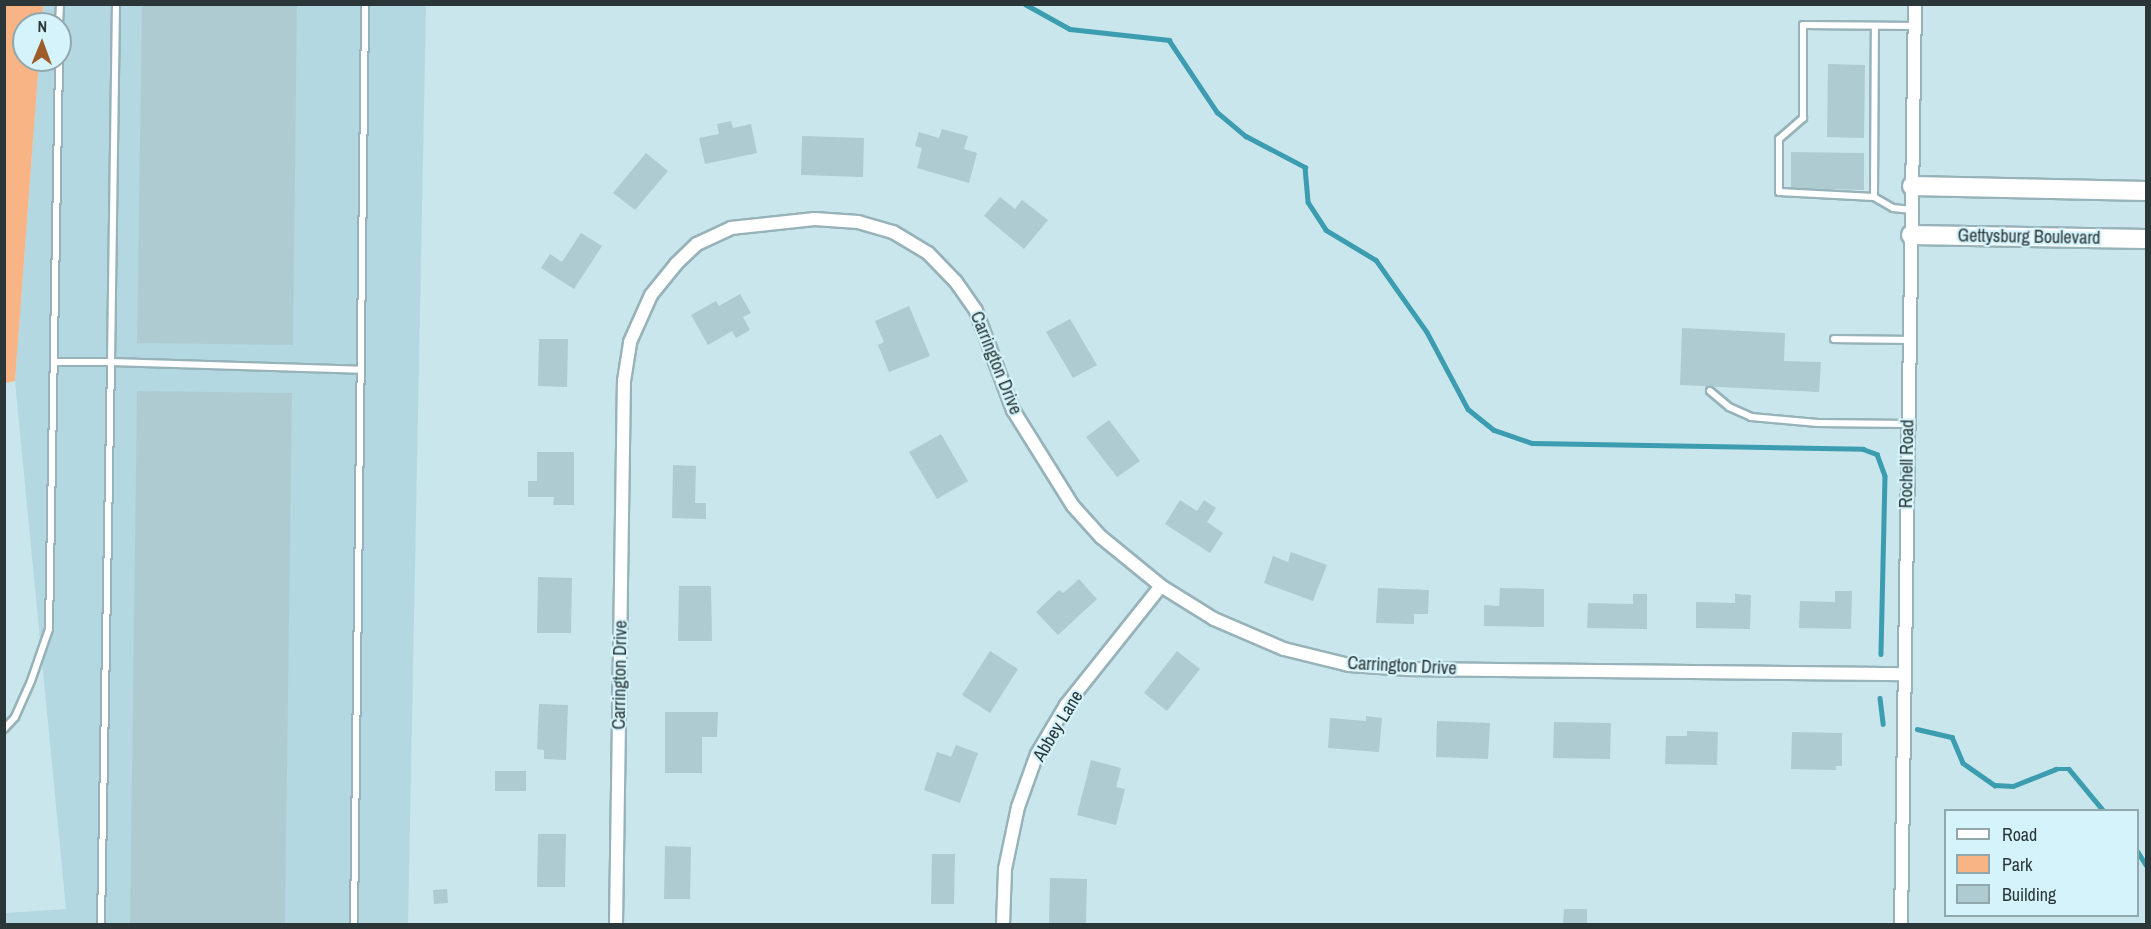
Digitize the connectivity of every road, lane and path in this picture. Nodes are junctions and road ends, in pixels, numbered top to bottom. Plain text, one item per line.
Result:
1 (116, 4) edge
2 (366, 4) edge
3 (1915, 4) edge
4 (1875, 26) junction
5 (1915, 26) junction
6 (59, 72) edge
7 (1912, 186) junction
8 (2146, 191) edge
9 (1874, 196) junction
10 (1912, 210) junction
11 (1911, 235) junction
12 (2146, 239) edge
13 (1834, 339) dead end
14 (1909, 340) junction
15 (56, 362) junction
16 (111, 362) junction
17 (361, 370) junction
18 (1710, 391) dead end
19 (1908, 424) junction
20 (1161, 586) junction
21 (1903, 674) junction
22 (4, 729) edge
23 (101, 924) edge
24 (354, 924) edge
25 (616, 924) edge
26 (1003, 924) edge
27 (1901, 924) edge

1 - 16 lane
2 - 17 lane
3 - 5 street, Rochell Road
4 - 5 lane
4 - 9 lane
4 - 9 lane
5 - 7 street, Rochell Road
6 - 15 lane
7 - 8 street
7 - 10 street, Rochell Road
9 - 10 lane
10 - 11 street, Rochell Road
11 - 12 street, Gettysburg Boulevard
11 - 14 street, Rochell Road
13 - 14 lane
14 - 19 street, Rochell Road
15 - 16 lane
15 - 22 lane
16 - 17 lane
16 - 23 lane
17 - 24 lane
18 - 19 lane
19 - 21 street, Rochell Road
20 - 21 street, Carrington Drive
20 - 25 street, Carrington Drive
20 - 26 street, Abbey Lane
21 - 27 street, Rochell Road

